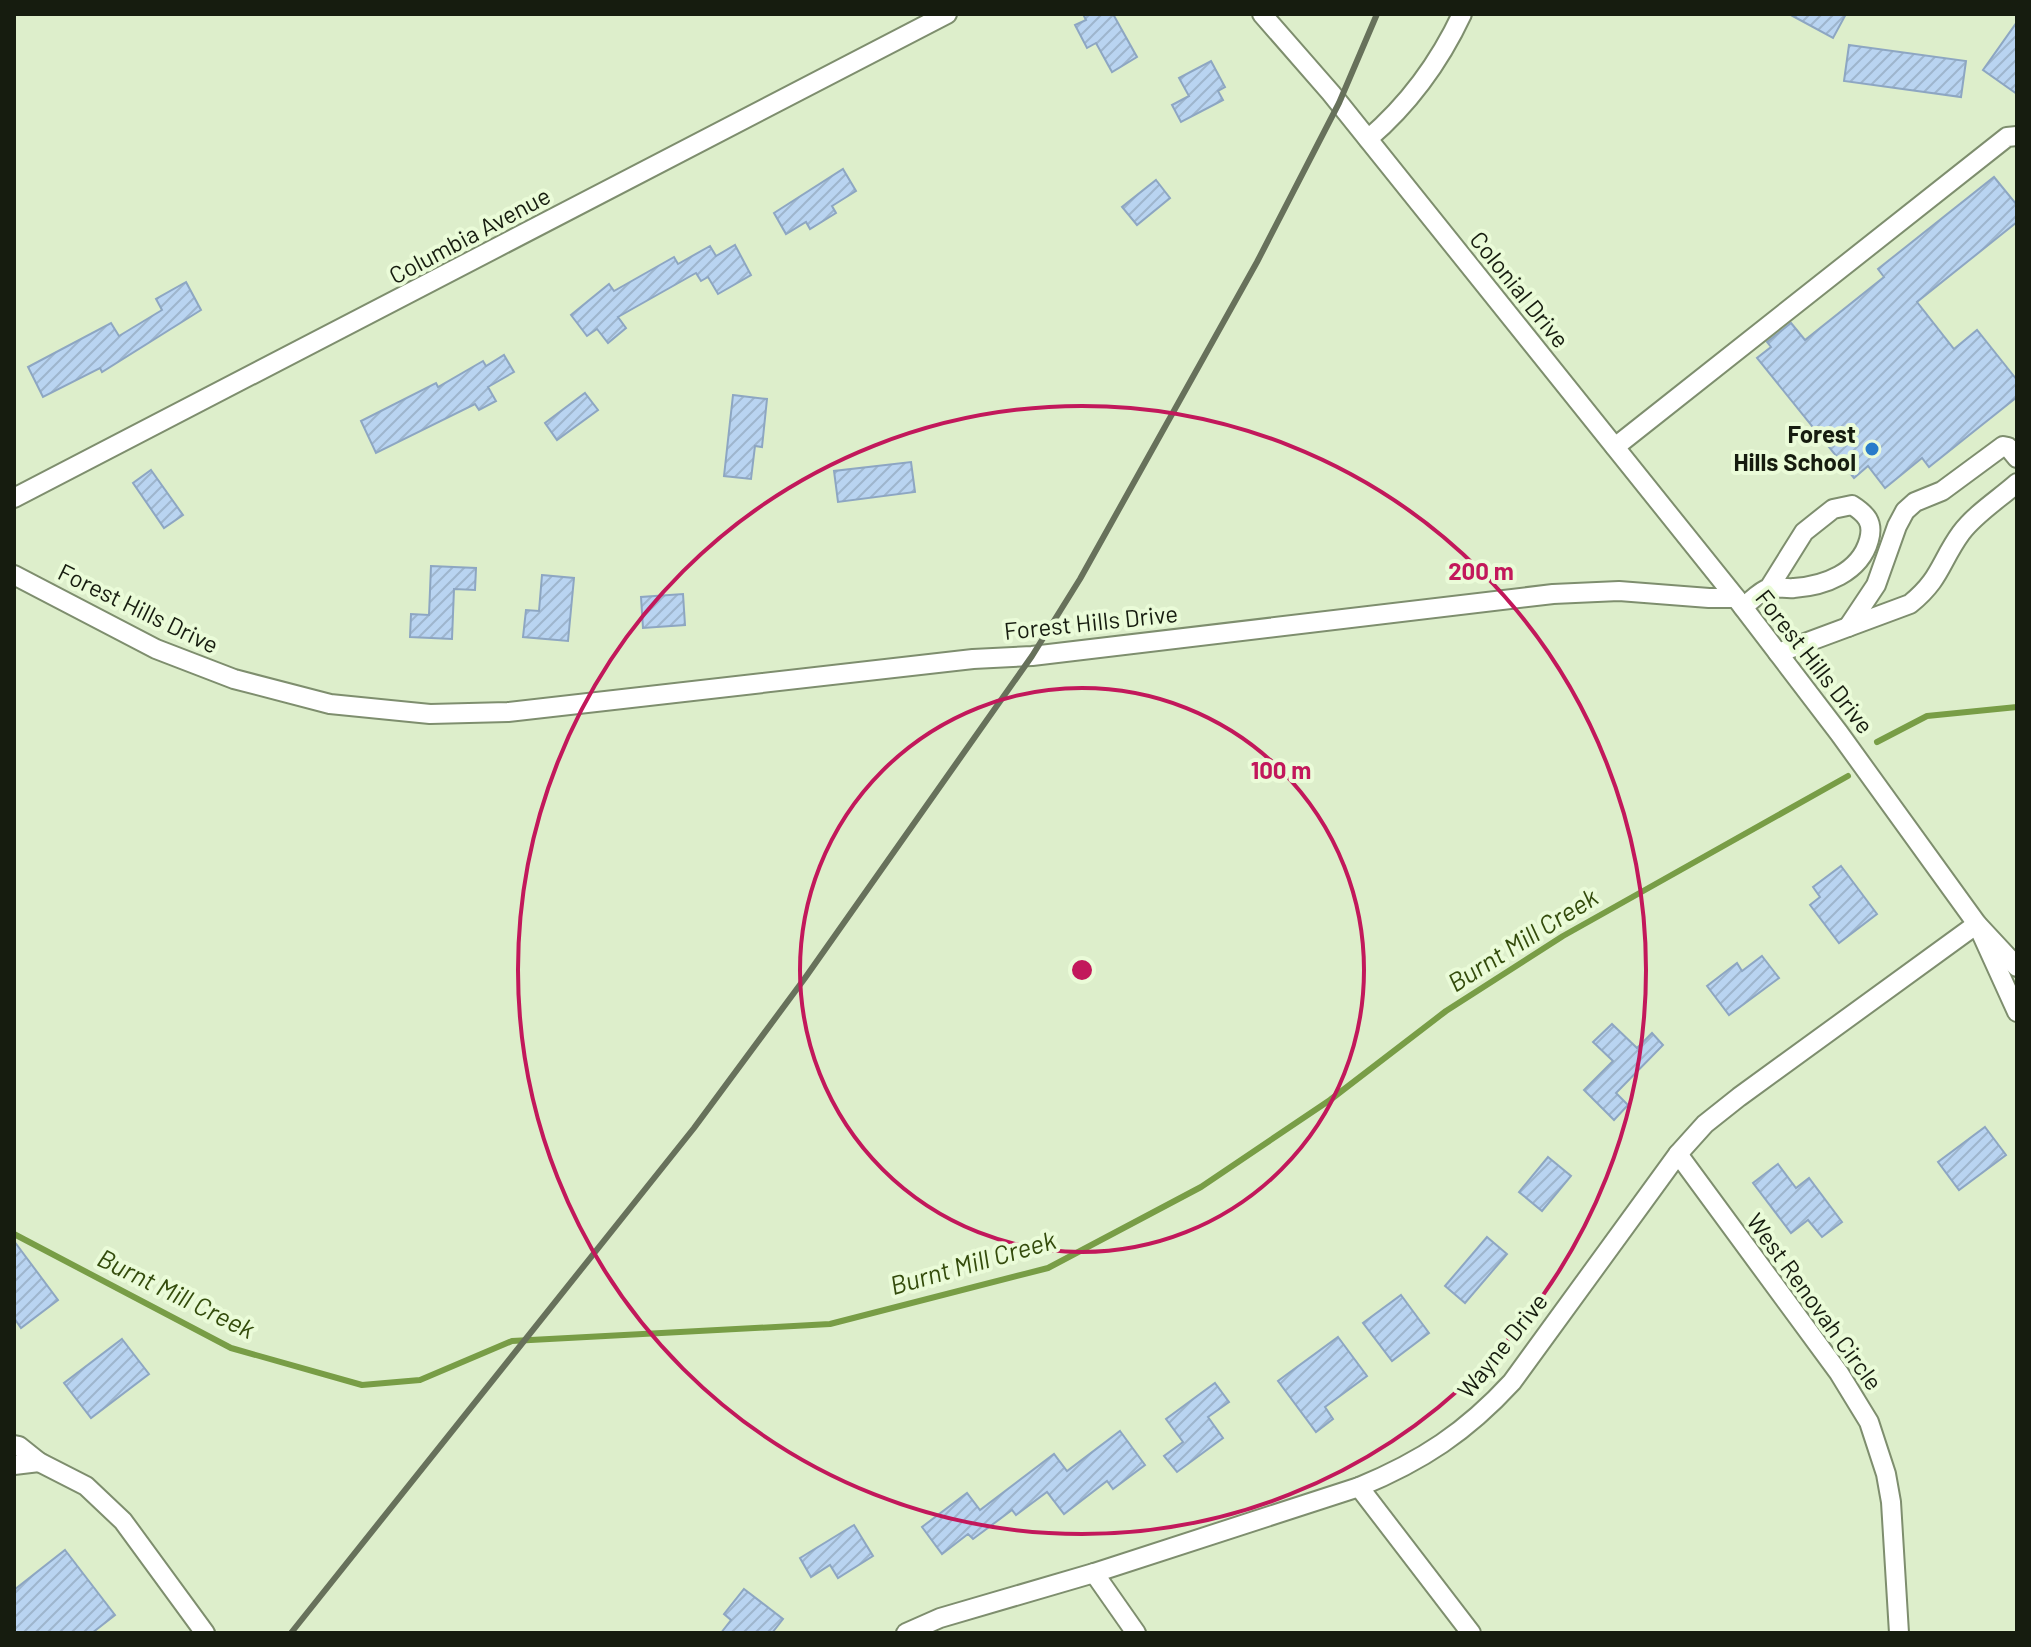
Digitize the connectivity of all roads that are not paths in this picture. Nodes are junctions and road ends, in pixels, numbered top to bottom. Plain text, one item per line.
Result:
1 (947, 14) edge
2 (1262, 14) edge
3 (1462, 14) edge
4 (2017, 136) edge
5 (1368, 139) junction
6 (1615, 447) junction
7 (2017, 458) edge
8 (2017, 483) edge
9 (14, 498) edge
10 (14, 575) edge
11 (1769, 588) junction
12 (1739, 602) junction
13 (1848, 627) junction
14 (1778, 653) junction
15 (1977, 924) junction
16 (2017, 967) edge
17 (2017, 1012) edge
18 (1678, 1154) junction
19 (14, 1445) edge
20 (39, 1462) junction
21 (14, 1465) edge
22 (1359, 1487) junction
23 (1094, 1573) junction
24 (205, 1633) edge
25 (906, 1633) edge
26 (1136, 1633) edge
27 (1471, 1633) edge
28 (1899, 1633) edge

1 - 9 street, Columbia Avenue
2 - 5 street, Colonial Drive
3 - 5 street
4 - 6 street
5 - 6 street, Colonial Drive
6 - 12 street, Colonial Drive
7 - 13 street
8 - 13 street
10 - 12 street, Forest Hills Drive
11 - 11 street
11 - 12 street
12 - 14 street, Forest Hills Drive
13 - 14 street
14 - 15 street, Forest Hills Drive
15 - 16 street, Forest Hills Drive
15 - 17 street
15 - 18 street, Wayne Drive
18 - 22 street, Wayne Drive
18 - 28 street, West Renovah Circle
19 - 20 street
20 - 21 street
20 - 24 street
22 - 23 street, Wayne Drive
22 - 27 street
23 - 25 street, Wayne Drive
23 - 26 street

